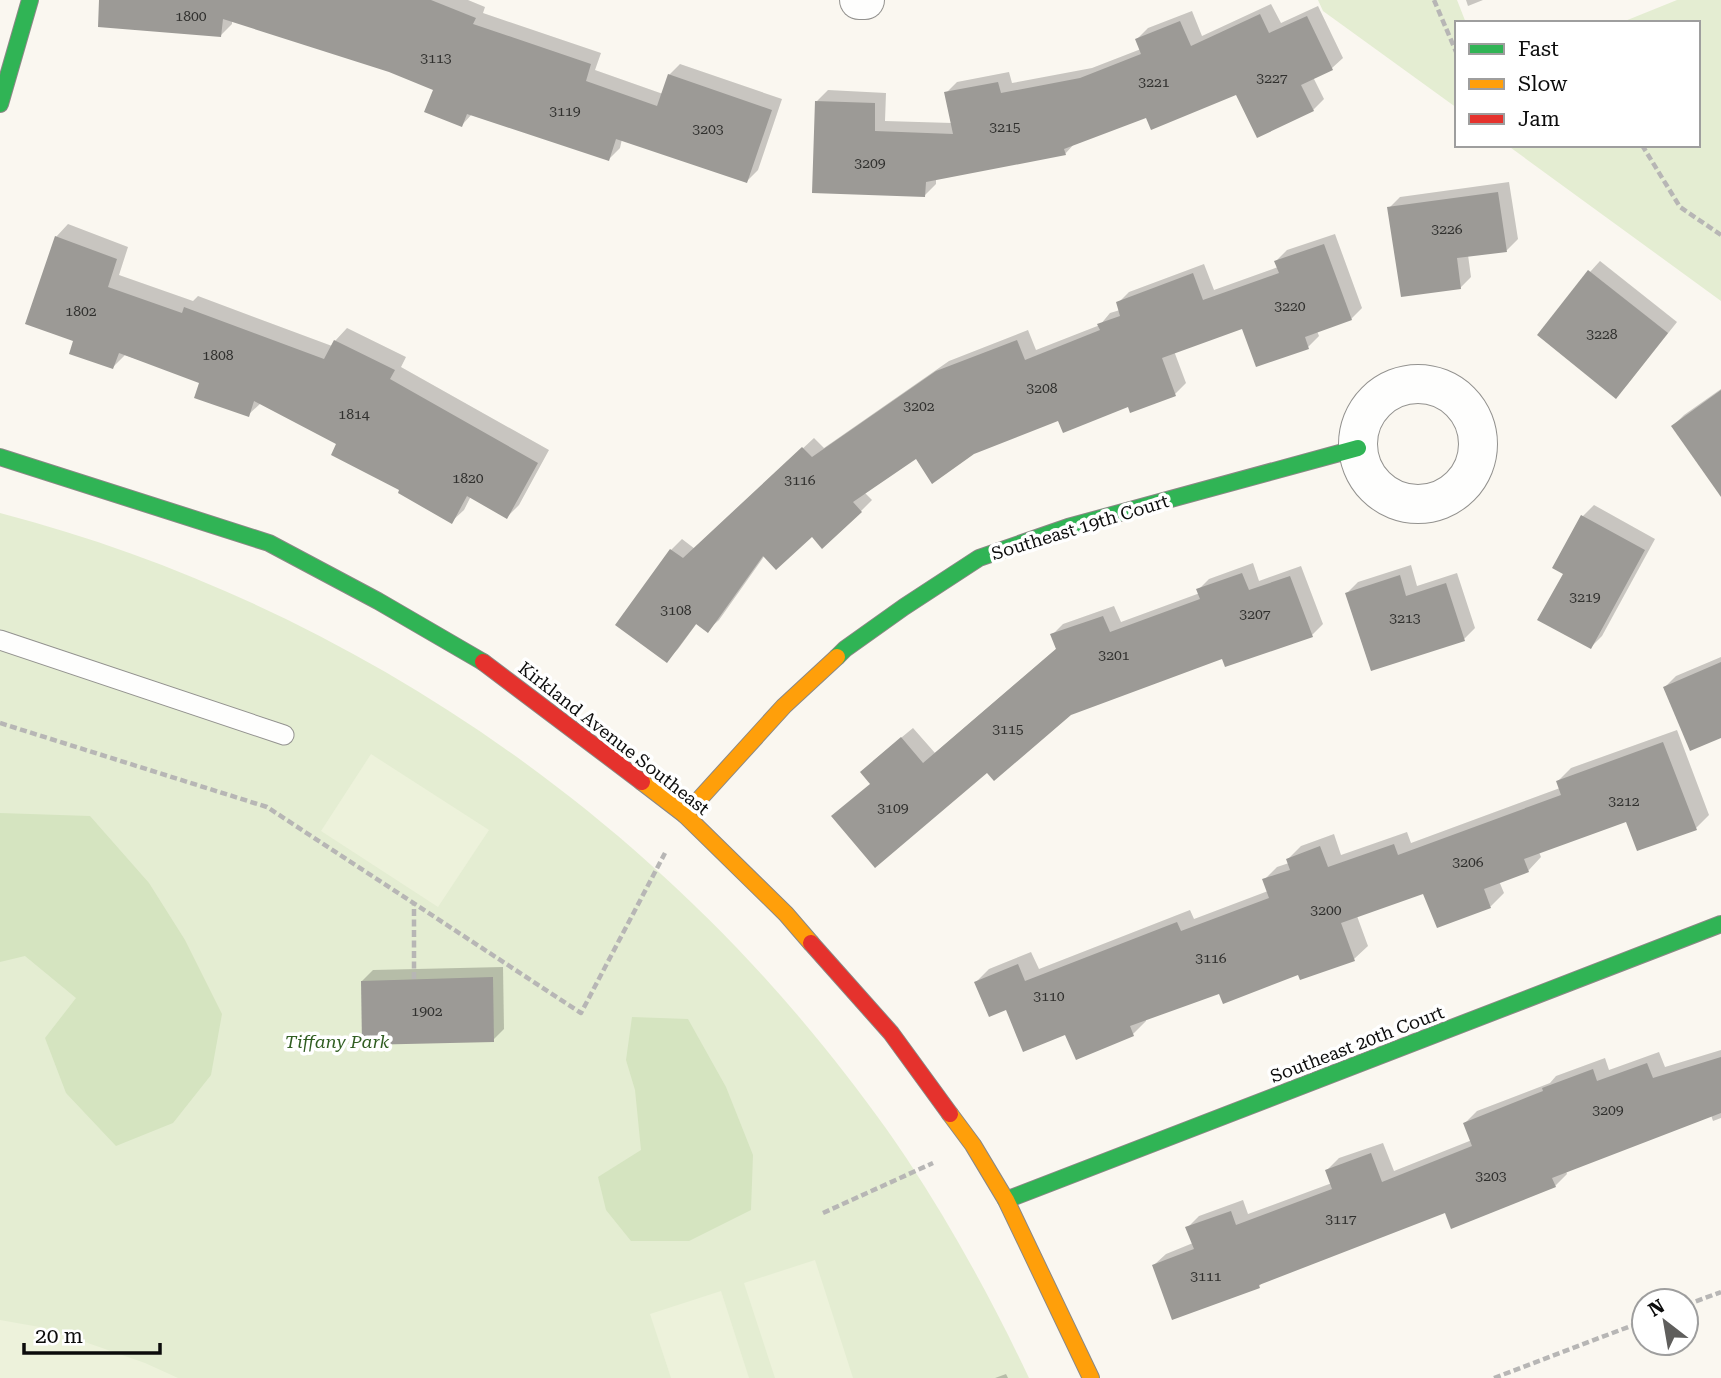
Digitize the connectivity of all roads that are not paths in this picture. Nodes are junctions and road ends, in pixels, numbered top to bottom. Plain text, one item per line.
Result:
1 (30, 0) edge
2 (0, 104) edge
3 (1358, 448) dead end
4 (0, 457) edge
5 (0, 640) edge
6 (284, 735) dead end
7 (685, 816) junction
8 (1721, 924) edge
9 (1006, 1200) junction
10 (1090, 1378) edge

1 - 2 street
3 - 7 street, Southeast 19th Court
4 - 7 street, Kirkland Avenue Southeast
5 - 6 lane
7 - 9 street, Kirkland Avenue Southeast
8 - 9 street, Southeast 20th Court
9 - 10 street, Kirkland Avenue Southeast

